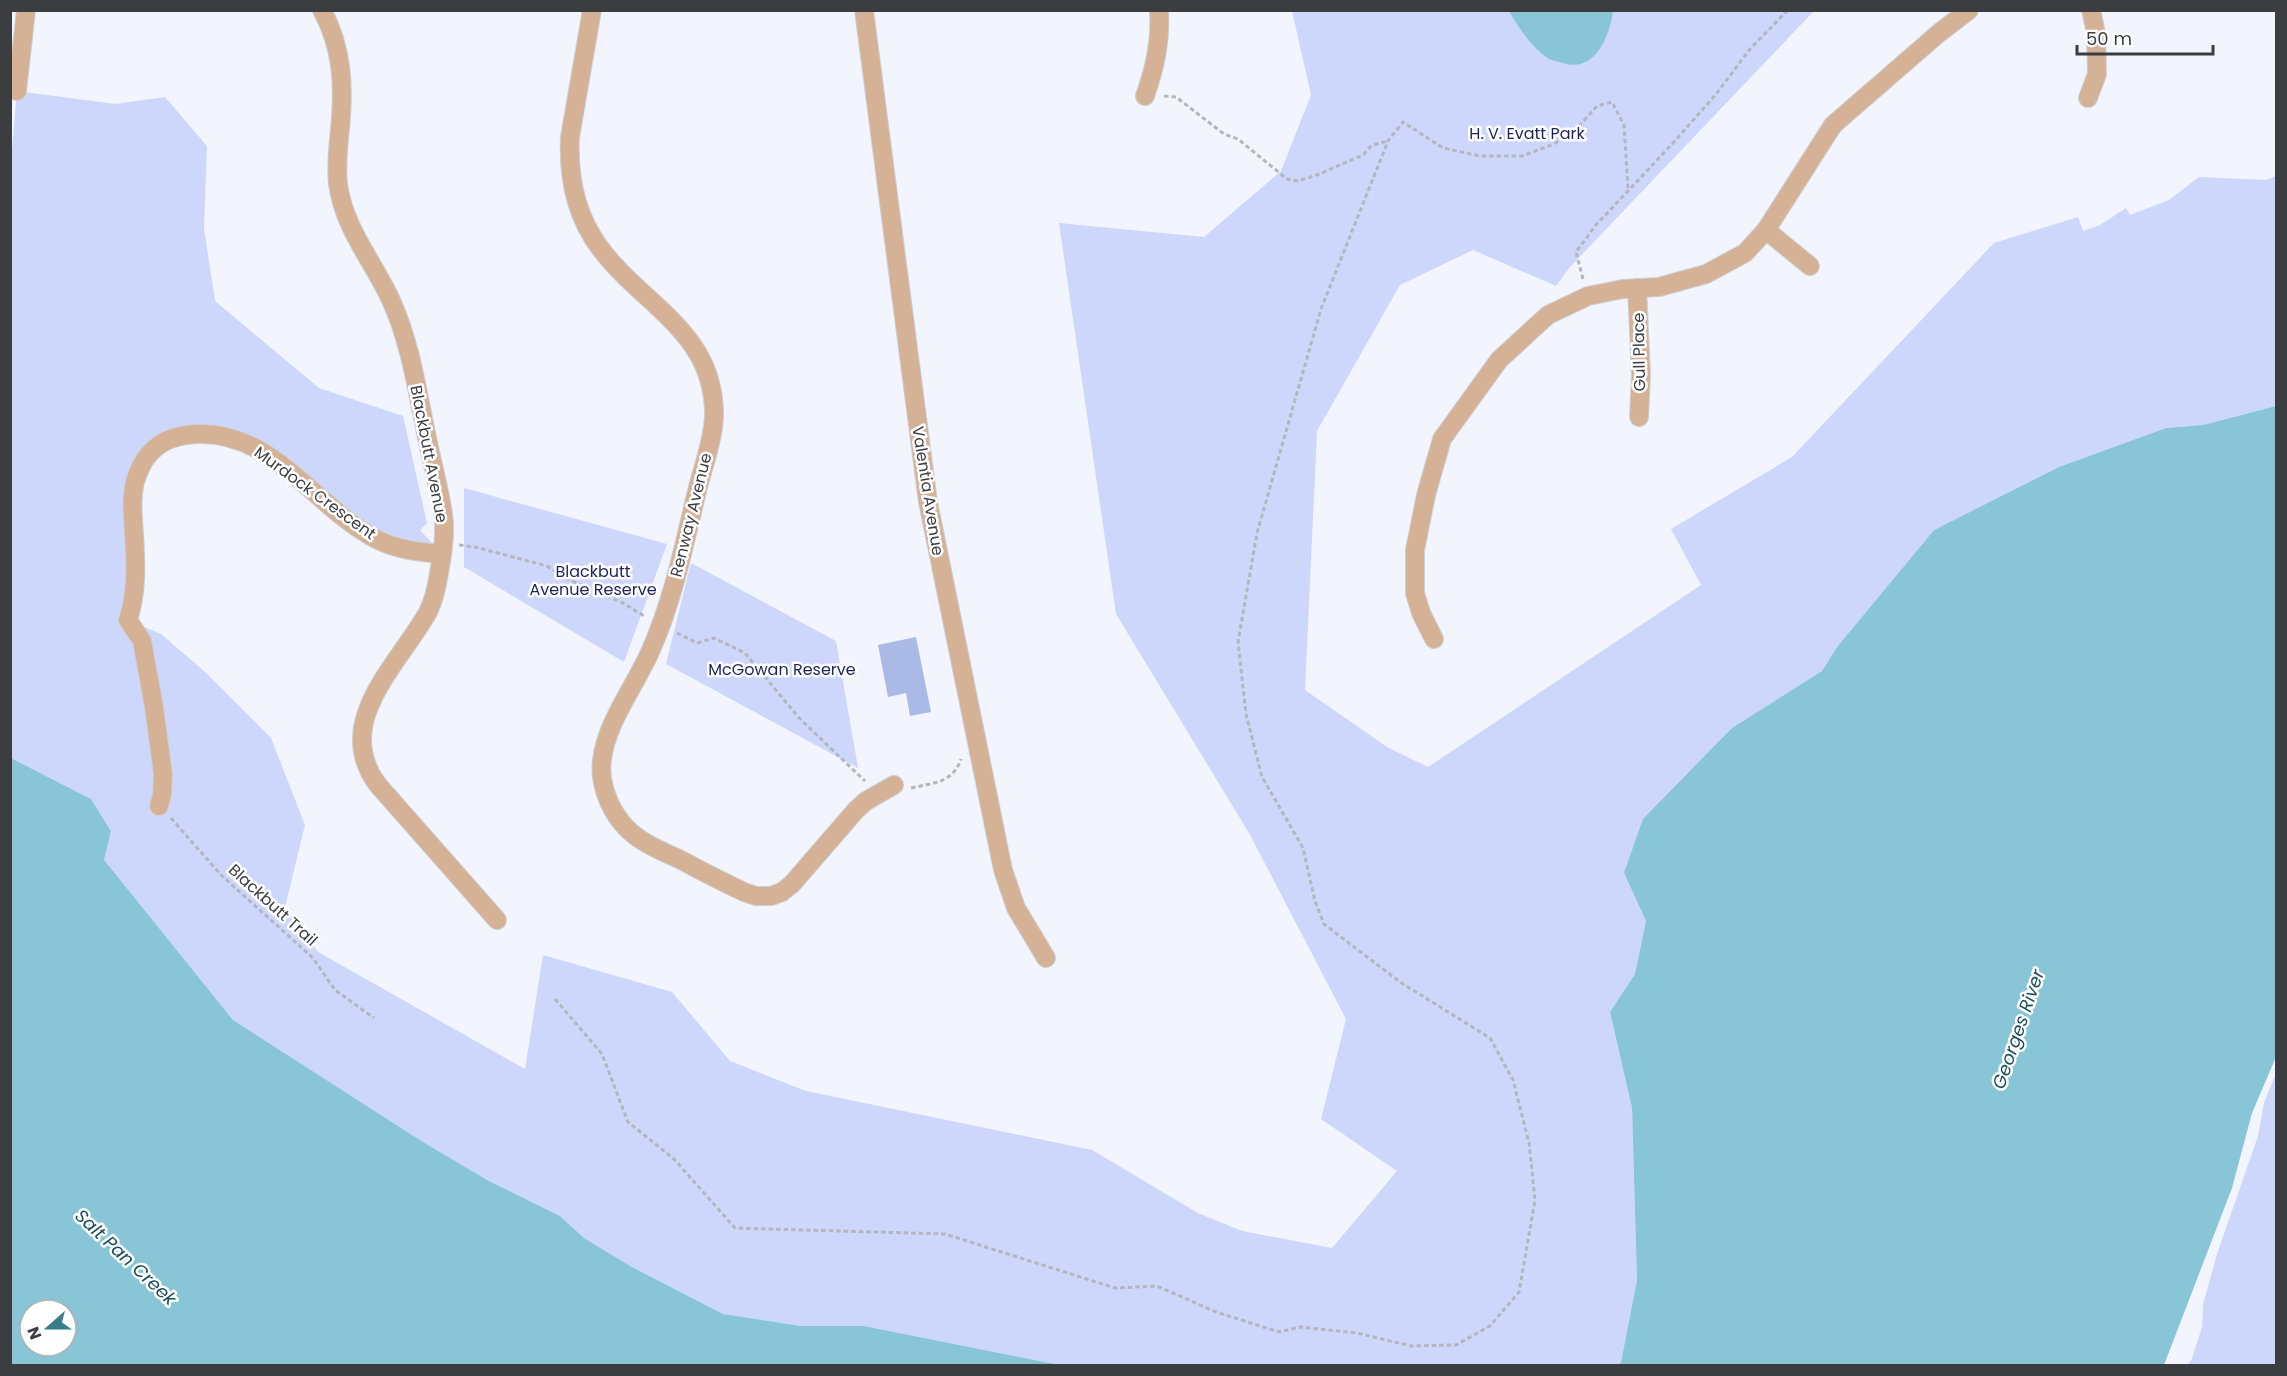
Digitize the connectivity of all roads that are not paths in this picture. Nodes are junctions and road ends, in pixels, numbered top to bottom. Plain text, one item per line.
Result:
1 (26, 10) edge
2 (322, 10) edge
3 (592, 10) edge
4 (864, 10) edge
5 (1159, 10) edge
6 (1969, 10) edge
7 (2091, 10) edge
8 (17, 91) dead end
9 (1145, 96) road end
10 (2088, 98) dead end
11 (1766, 230) junction
12 (1810, 266) dead end
13 (1637, 288) junction
14 (1639, 417) dead end
15 (443, 547) junction
16 (1434, 639) dead end
17 (894, 785) road end
18 (159, 806) road end
19 (497, 920) dead end
20 (1046, 958) dead end

1 - 8 street
2 - 15 street, Blackbutt Avenue
3 - 17 street, Renway Avenue
4 - 20 street, Valentia Avenue
5 - 9 street
6 - 11 street
7 - 10 street
11 - 12 street
11 - 13 street
13 - 14 street, Gull Place
13 - 16 street
15 - 18 street, Murdock Crescent
15 - 19 street, Blackbutt Avenue

